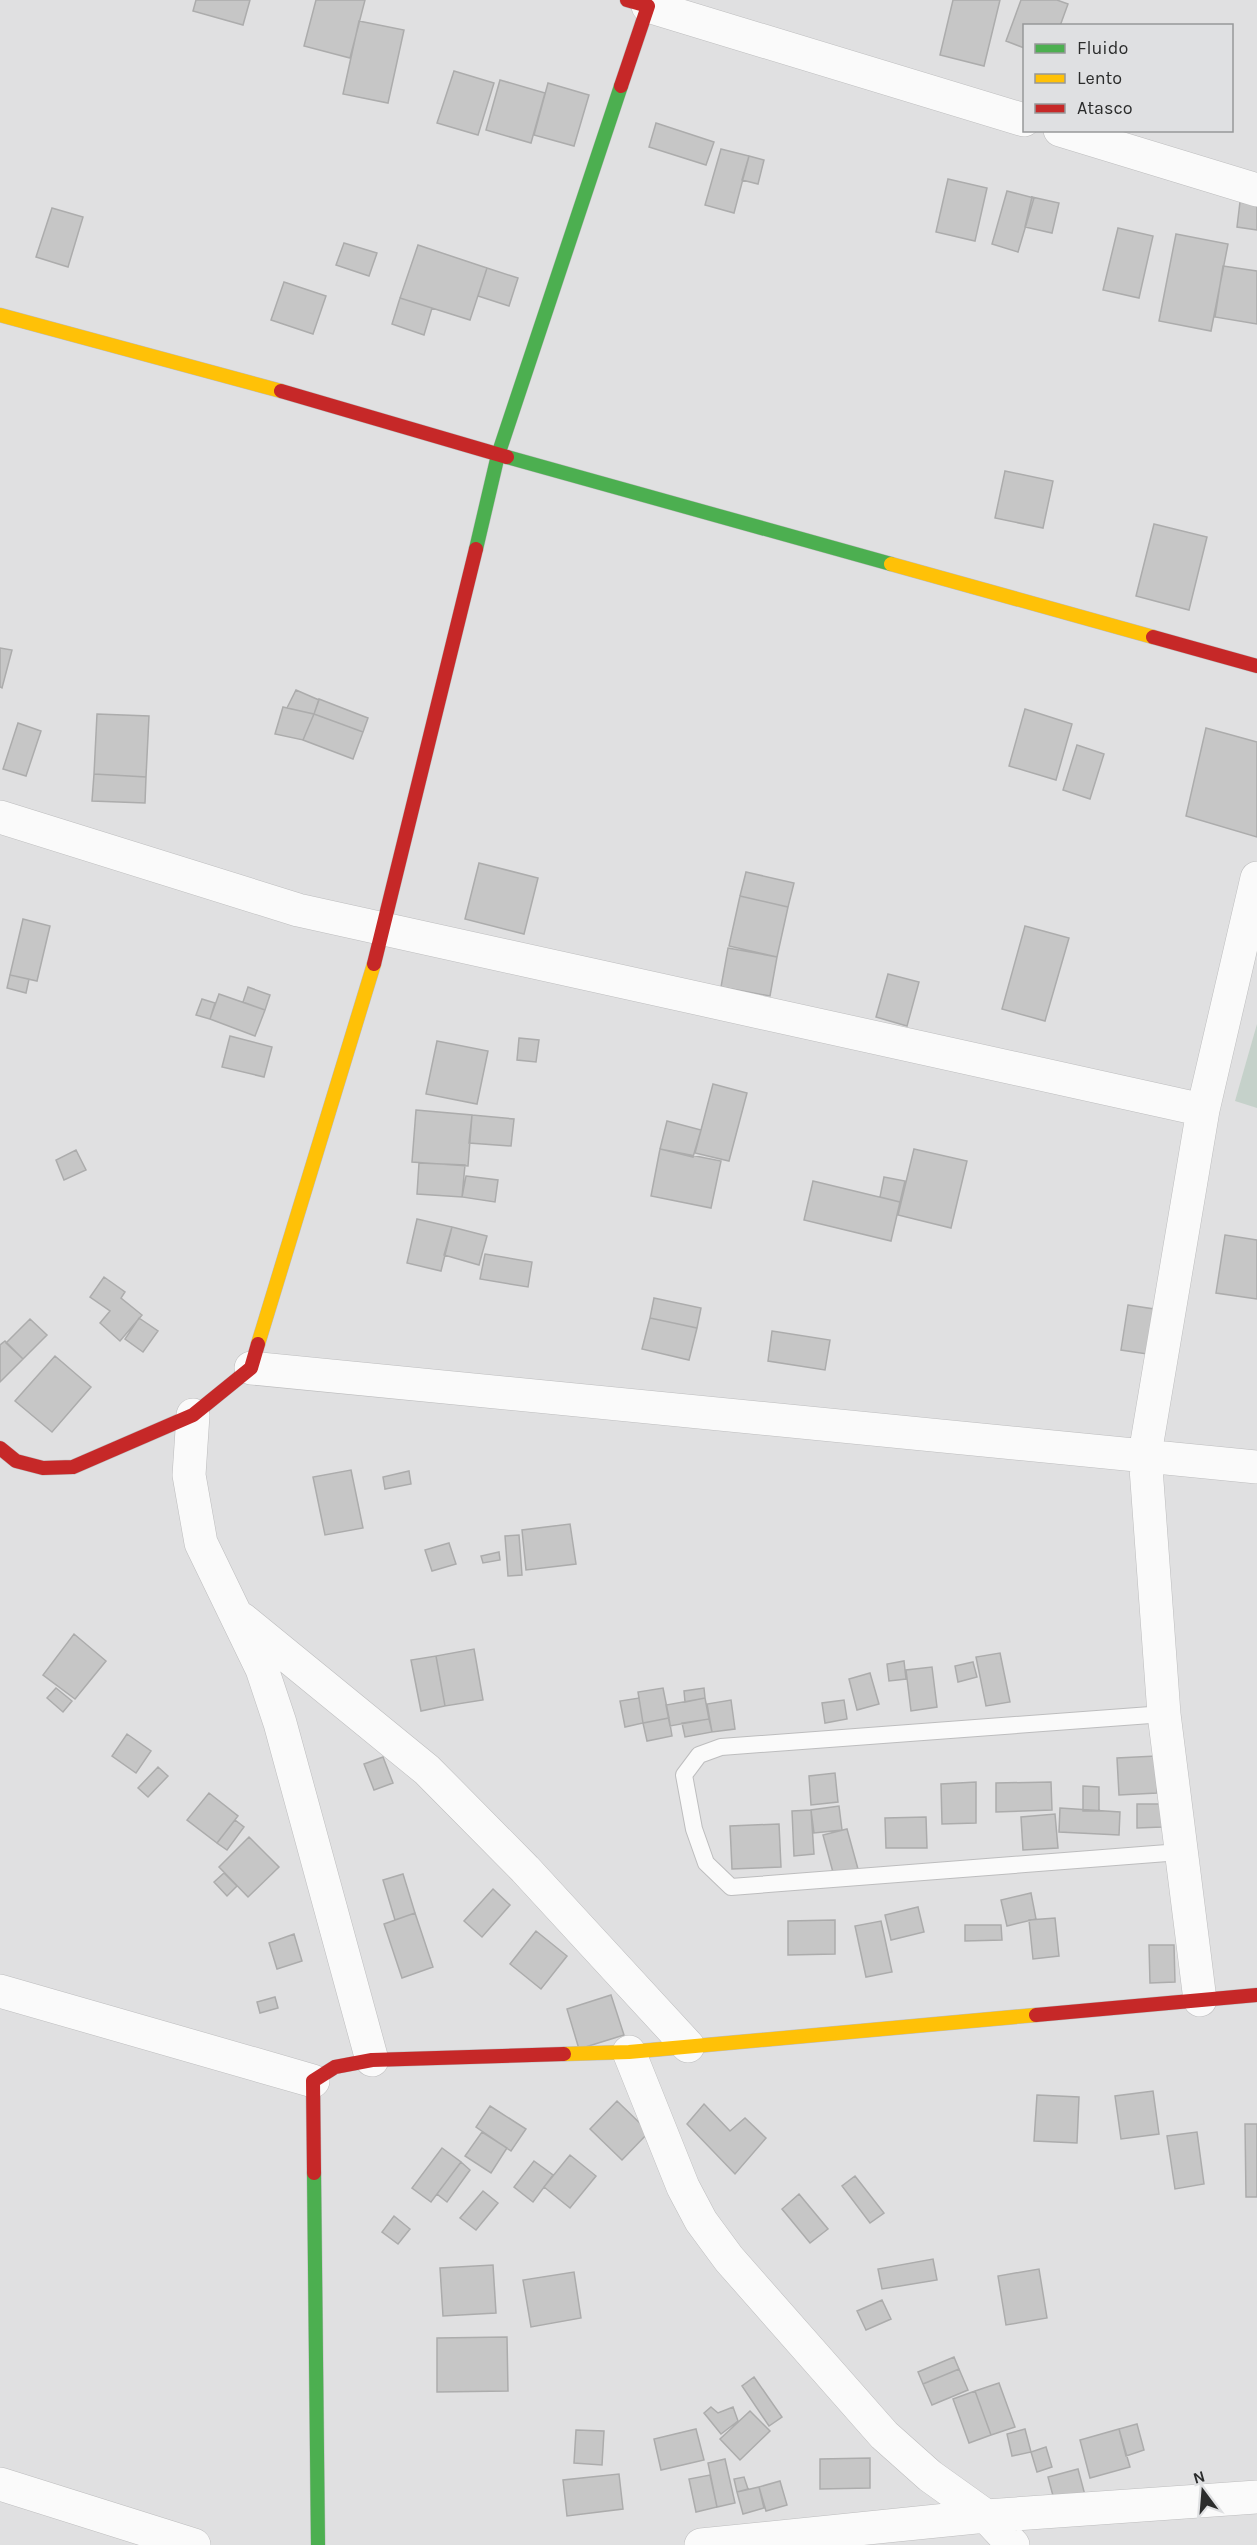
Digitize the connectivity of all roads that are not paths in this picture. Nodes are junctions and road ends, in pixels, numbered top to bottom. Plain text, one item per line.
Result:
1 (642, 2) edge
2 (1023, 120) edge
3 (1067, 132) edge
4 (1257, 190) edge
5 (0, 315) edge
6 (498, 455) junction
7 (1257, 666) edge
8 (0, 817) edge
9 (1257, 878) edge
10 (385, 928) junction
11 (1203, 1110) junction
12 (251, 1368) junction
13 (193, 1415) junction
14 (0, 1448) edge
15 (1145, 1454) junction
16 (1257, 1467) edge
17 (235, 1612) junction
18 (1164, 1714) junction
19 (1180, 1852) junction
20 (0, 1991) edge
21 (1257, 1995) edge
22 (1200, 2000) junction
23 (688, 2046) junction
24 (629, 2052) junction
25 (372, 2060) junction
26 (313, 2081) junction
27 (0, 2484) edge
28 (1257, 2497) edge
29 (986, 2516) junction
30 (194, 2545) edge
31 (318, 2545) edge
32 (701, 2545) edge
33 (1013, 2545) edge

1 - 2 street
1 - 6 street
3 - 4 street
5 - 6 street
6 - 7 street
6 - 10 street
8 - 10 street
9 - 11 street
10 - 11 street
10 - 12 street
11 - 15 street
12 - 13 street
12 - 15 street
13 - 14 street
13 - 17 street
15 - 16 street
15 - 18 street
17 - 23 street
17 - 25 street
18 - 19 street
18 - 19 lane
19 - 22 street
20 - 26 street
21 - 22 street
22 - 23 street
23 - 24 street
24 - 25 street
24 - 29 street
25 - 26 street
26 - 31 street
27 - 30 street
28 - 29 street
29 - 32 street
29 - 33 street

